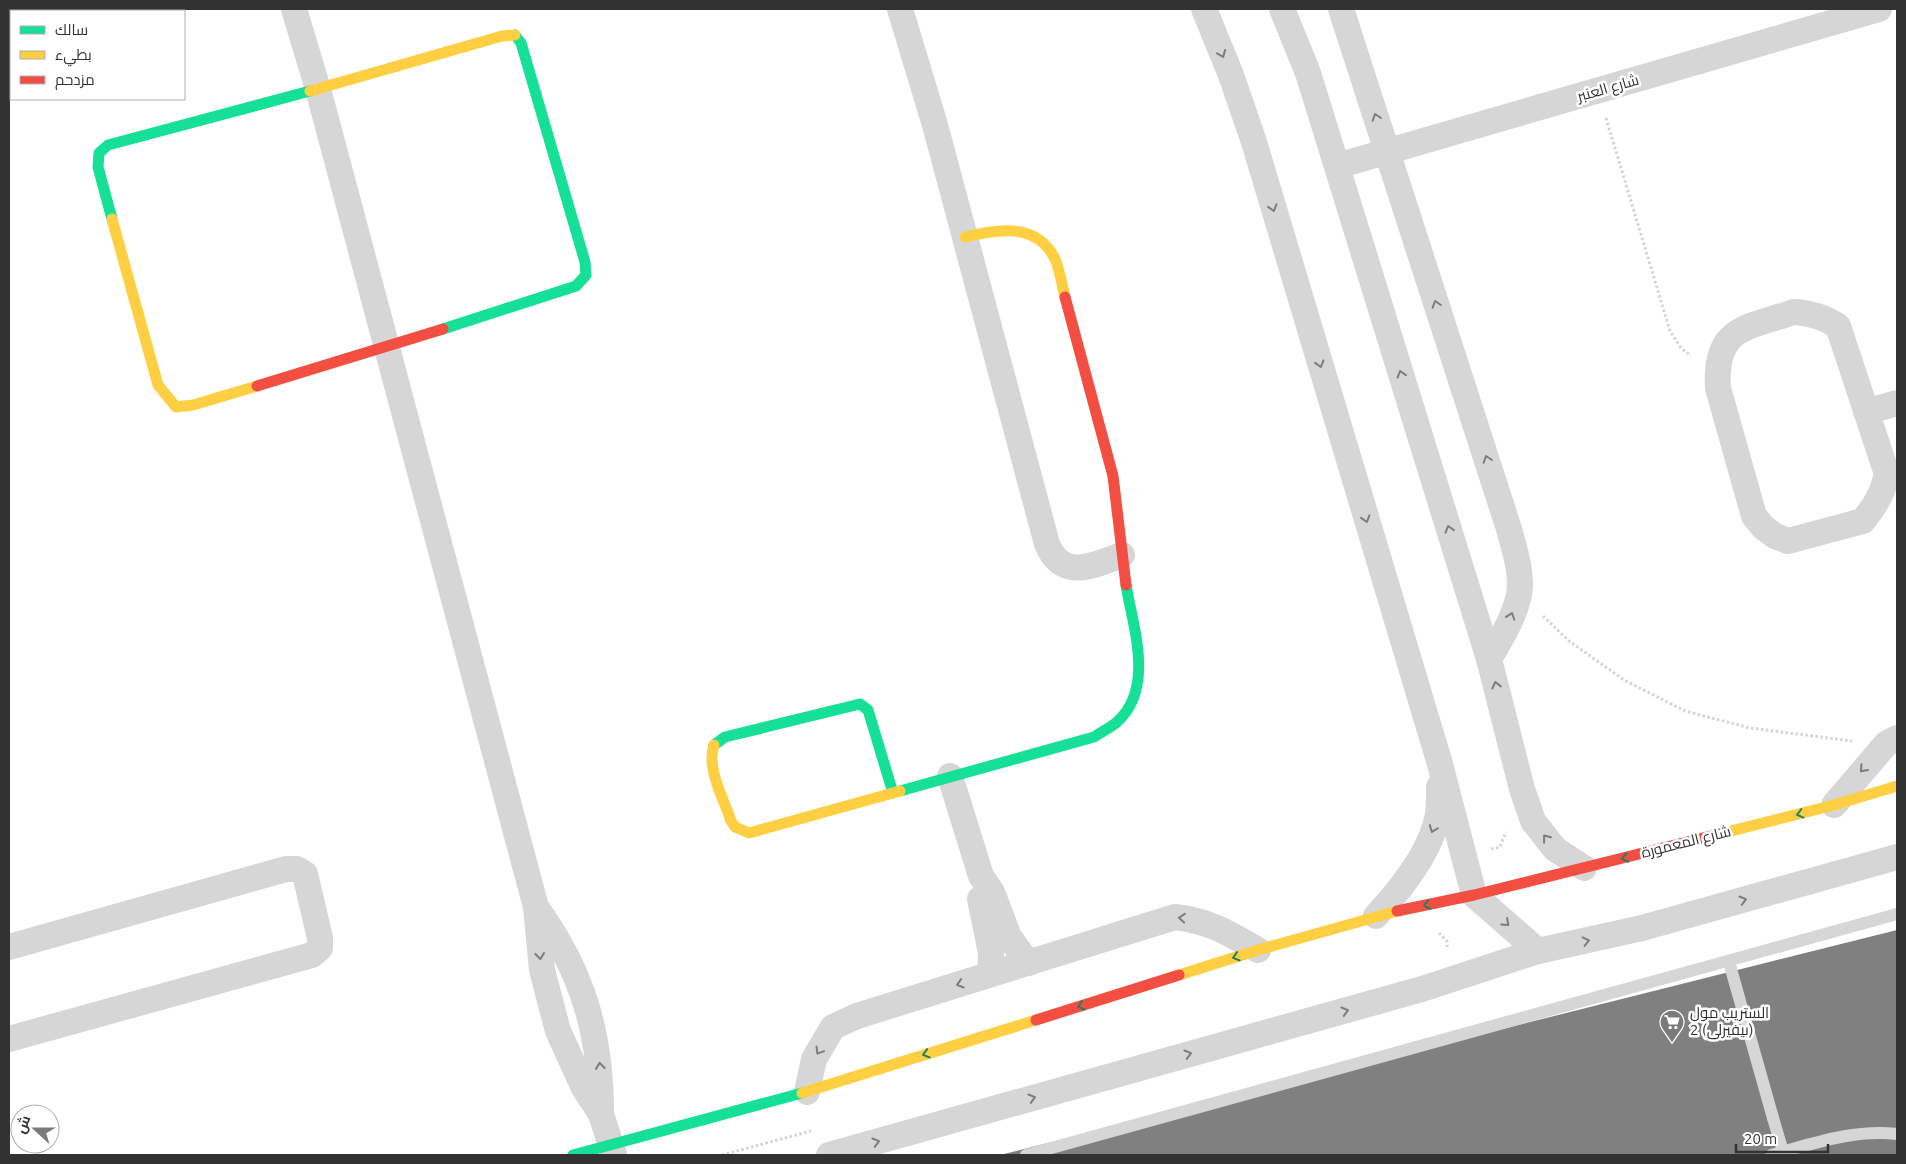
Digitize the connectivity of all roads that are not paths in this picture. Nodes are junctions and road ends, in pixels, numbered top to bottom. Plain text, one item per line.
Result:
1 (294, 9) edge
2 (900, 9) edge
3 (1204, 9) edge
4 (1282, 9) edge
5 (1341, 9) edge
6 (1879, 9) edge
7 (318, 89) junction
8 (1387, 152) junction
9 (1337, 166) junction
10 (966, 237) junction
11 (385, 348) junction
12 (1897, 403) edge
13 (1866, 412) junction
14 (1122, 555) junction
15 (1489, 659) junction
16 (1892, 741) edge
17 (1440, 764) junction
18 (950, 776) junction
19 (1897, 786) edge
20 (893, 793) junction
21 (1834, 805) junction
22 (1897, 857) edge
23 (1584, 868) junction
24 (981, 876) junction
25 (1474, 894) junction
26 (536, 907) junction
27 (1897, 914) edge
28 (1376, 916) junction
29 (9, 948) edge
30 (1258, 950) junction
31 (1538, 952) junction
32 (1028, 962) junction
33 (1729, 962) junction
34 (990, 974) junction
35 (9, 1039) edge
36 (807, 1092) junction
37 (601, 1114) junction
38 (1897, 1134) edge
39 (612, 1150) edge
40 (1054, 1152) edge
41 (573, 1155) edge
42 (828, 1155) edge
43 (1026, 1155) edge
44 (1771, 1155) edge
45 (1784, 1155) edge

1 - 7 street
2 - 10 street
3 -> 17 street
4 - 9 street
8 -> 5 street
6 - 8 street, شارع العنبر
7 - 11 street
7 - 11 street
7 - 11 street
8 - 9 street, شارع العنبر
15 -> 8 street
15 -> 9 street
10 - 14 street
10 - 14 street
11 - 26 street
12 - 13 street
13 - 13 street
14 - 18 street
23 -> 15 street
16 -> 21 street
17 - 25 street
17 -> 28 street
18 - 20 street
18 - 24 street
19 - 21 street, شارع المعمورة
20 - 20 street
21 -> 23 street, شارع المعمورة
31 -> 22 street
23 - 25 street, شارع المعمورة
24 - 32 street
24 - 34 street
25 -> 28 street, شارع المعمورة
25 -> 31 street
26 -> 37 street
37 -> 26 street
27 - 33 lane
28 - 30 street, شارع المعمورة
29 - 35 street
30 -> 32 street
30 -> 36 street, شارع المعمورة
42 -> 31 street
32 - 34 street
33 - 40 lane
33 - 45 lane, bridge
34 -> 36 street
36 - 39 street, شارع المعمورة
37 - 39 street
38 - 44 lane
39 - 41 street, شارع المعمورة
40 - 43 lane

